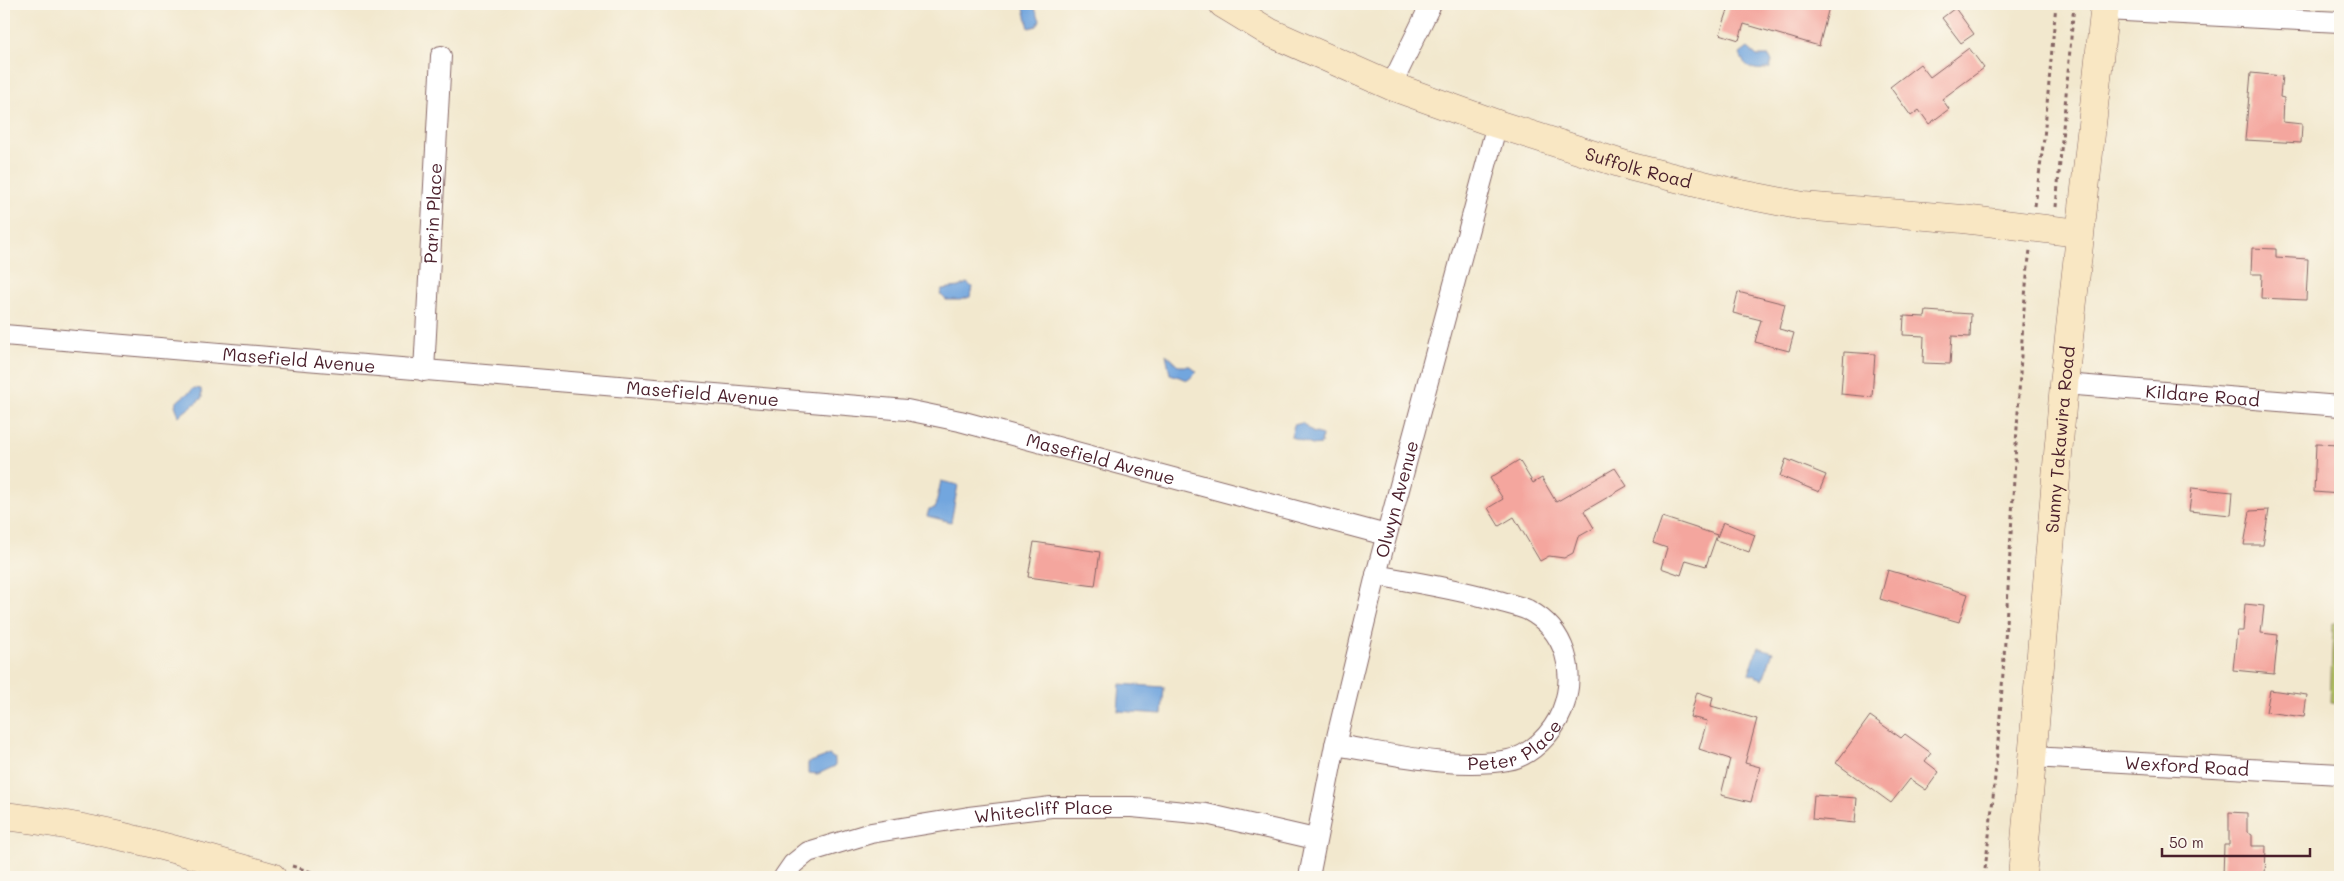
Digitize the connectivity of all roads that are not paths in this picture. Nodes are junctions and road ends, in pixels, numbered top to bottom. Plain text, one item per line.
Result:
1 (1223, 4) edge
2 (1431, 4) edge
3 (2105, 7) edge
4 (2340, 22) edge
5 (441, 56) dead end
6 (1391, 86) junction
7 (1497, 124) junction
8 (2079, 233) junction
9 (4, 335) edge
10 (424, 372) junction
11 (2064, 384) junction
12 (2340, 406) edge
13 (1386, 535) junction
14 (1376, 575) junction
15 (1335, 745) junction
16 (2032, 757) junction
17 (2340, 774) edge
18 (4, 816) edge
19 (1315, 839) junction
20 (272, 877) edge
21 (784, 877) edge
22 (1308, 877) edge
23 (2022, 877) edge

1 - 6 street, Suffolk Road
2 - 6 street
3 - 4 street
3 - 8 street, Sunny Takawira Road
5 - 10 street, Parin Place
6 - 7 street, Suffolk Road
7 - 8 street, Suffolk Road
7 - 13 street, Olwyn Avenue
8 - 11 street, Sunny Takawira Road
9 - 10 street, Masefield Avenue
10 - 13 street, Masefield Avenue
11 - 12 street, Kildare Road
11 - 16 street, Sunny Takawira Road
13 - 14 street, Olwyn Avenue
14 - 15 street, Olwyn Avenue
14 - 15 street, Peter Place
15 - 19 street, Olwyn Avenue
16 - 17 street, Wexford Road
16 - 23 street, Sunny Takawira Road
18 - 20 street
19 - 21 street, Whitecliff Place
19 - 22 street, Olwyn Avenue

